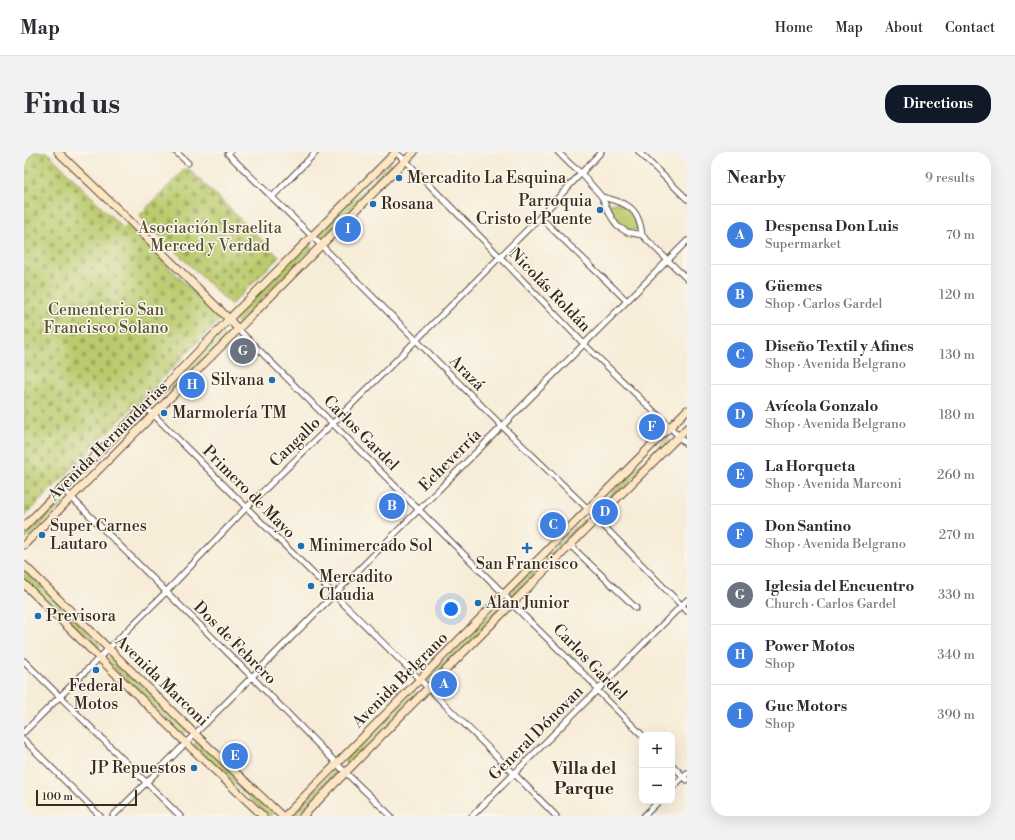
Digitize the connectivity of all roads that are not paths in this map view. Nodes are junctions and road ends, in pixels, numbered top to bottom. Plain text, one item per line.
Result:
1 (58, 152) edge
2 (176, 152) edge
3 (316, 152) edge
4 (396, 152) edge
5 (414, 152) edge
6 (558, 152) edge
7 (601, 152) edge
8 (639, 152) edge
9 (229, 153) edge
10 (406, 161) junction
11 (188, 163) dead end
12 (581, 174) junction
13 (272, 197) junction
14 (602, 197) junction
15 (687, 200) edge
16 (540, 217) junction
17 (642, 235) junction
18 (311, 236) junction
19 (687, 241) edge
20 (322, 246) junction
21 (500, 257) junction
22 (668, 260) junction
23 (687, 279) edge
24 (627, 302) junction
25 (229, 319) junction
26 (238, 329) junction
27 (416, 340) junction
28 (584, 344) junction
29 (145, 407) junction
30 (687, 410) edge
31 (153, 414) junction
32 (333, 423) junction
33 (502, 426) junction
34 (670, 427) junction
35 (687, 428) edge
36 (678, 436) junction
37 (687, 445) edge
38 (62, 488) junction
39 (71, 497) junction
40 (246, 508) junction
41 (588, 509) junction
42 (418, 510) junction
43 (596, 519) junction
44 (24, 527) edge
45 (24, 545) edge
46 (570, 545) junction
47 (24, 565) edge
48 (24, 584) edge
49 (166, 592) junction
50 (334, 594) junction
51 (504, 594) junction
52 (687, 600) edge
53 (512, 604) junction
54 (682, 605) junction
55 (636, 608) dead end
56 (687, 611) edge
57 (108, 649) junction
58 (99, 659) junction
59 (24, 662) edge
60 (252, 677) junction
61 (420, 680) junction
62 (428, 688) junction
63 (597, 690) junction
64 (60, 697) junction
65 (24, 732) edge
66 (639, 732) edge
67 (195, 734) junction
68 (24, 740) edge
69 (186, 743) junction
70 (337, 764) junction
71 (675, 767) edge
72 (345, 772) junction
73 (514, 774) junction
74 (686, 776) edge
75 (146, 783) junction
76 (675, 785) edge
77 (656, 804) edge
78 (100, 816) edge
79 (113, 816) edge
80 (180, 816) edge
81 (263, 816) edge
82 (283, 816) edge
83 (303, 816) edge
84 (391, 816) edge
85 (472, 816) edge
86 (556, 816) edge
87 (644, 816) edge

1 - 25 main road, Carlos Gardel
2 - 11 street
3 - 13 street
4 - 10 street, Nicolás Roldán
4 - 18 main road, Avenida Hernandarias
5 - 10 main road, Avenida Hernandarias
6 - 12 street
7 - 12 street, Cangallo
8 - 15 street
9 - 13 street, Arazá
10 - 20 main road, Avenida Hernandarias
10 - 21 street, Nicolás Roldán
12 - 14 street
12 - 16 street, Cangallo
13 - 18 street, Arazá
14 - 17 street
14 - 17 street
16 - 21 street, Cangallo
16 - 24 street
17 - 22 street
18 - 20 street, Arazá
18 - 25 main road, Avenida Hernandarias
19 - 22 street, Echeverría
20 - 26 main road, Avenida Hernandarias
20 - 27 street, Arazá
21 - 27 street, Cangallo
21 - 28 street, Nicolás Roldán
22 - 23 street
22 - 24 street, Echeverría
24 - 28 street, Echeverría
25 - 26 main road, Carlos Gardel
25 - 29 main road, Avenida Hernandarias
26 - 31 main road, Avenida Hernandarias
26 - 32 street, Carlos Gardel
27 - 32 street, Cangallo
27 - 33 street, Arazá
28 - 33 street, Echeverría
28 - 34 street, Nicolás Roldán
29 - 31 street, Primero de Mayo
29 - 38 main road, Avenida Hernandarias
30 - 34 main road, Avenida Belgrano
31 - 39 main road, Avenida Hernandarias
31 - 40 street, Primero de Mayo
32 - 40 street, Cangallo
32 - 42 street, Carlos Gardel
33 - 41 street, Arazá
33 - 42 street, Echeverría
34 - 36 street, Nicolás Roldán
34 - 41 main road, Avenida Belgrano
35 - 36 main road, Avenida Belgrano
36 - 37 street, Nicolás Roldán
36 - 43 main road, Avenida Belgrano
38 - 39 street, Dos de Febrero
38 - 44 main road, Avenida Hernandarias
39 - 45 main road, Avenida Hernandarias
39 - 49 street, Dos de Febrero
40 - 49 street, Cangallo
40 - 50 street, Primero de Mayo
41 - 43 street, Arazá
41 - 51 main road, Avenida Belgrano
42 - 50 street, Echeverría
42 - 51 street, Carlos Gardel
43 - 46 main road, Avenida Belgrano
43 - 54 street, Arazá
46 - 53 main road, Avenida Belgrano
46 - 55 street
47 - 57 main road, Avenida Marconi
48 - 58 main road, Avenida Marconi
49 - 57 street, Cangallo
49 - 60 street, Dos de Febrero
50 - 60 street, Echeverría
50 - 61 street, Primero de Mayo
51 - 53 street, Carlos Gardel
51 - 61 main road, Avenida Belgrano
52 - 54 street, General Dónovan
53 - 62 main road, Avenida Belgrano
53 - 63 street, Carlos Gardel
54 - 56 street, Arazá
54 - 63 street, General Dónovan
57 - 58 street, Cangallo
57 - 67 main road, Avenida Marconi
58 - 64 street, Cangallo
58 - 69 main road, Avenida Marconi
59 - 64 street
60 - 67 street, Echeverría
60 - 70 street, Dos de Febrero
61 - 62 street, Primero de Mayo
61 - 70 main road, Avenida Belgrano
62 - 72 main road, Avenida Belgrano
62 - 73 street, Primero de Mayo
63 - 66 street, Carlos Gardel
63 - 73 street, General Dónovan
64 - 65 street, Cangallo
64 - 75 street
67 - 69 street, Echeverría
67 - 82 main road, Avenida Marconi
68 - 78 street
69 - 75 street, Echeverría
69 - 81 main road, Avenida Marconi
70 - 72 street, Dos de Febrero
70 - 82 main road, Avenida Belgrano
71 - 74 street
72 - 83 main road, Avenida Belgrano
72 - 84 street, Dos de Febrero
73 - 85 street, General Dónovan
73 - 86 street, Primero de Mayo
74 - 76 street
75 - 79 street, Echeverría
75 - 80 street
77 - 87 street

